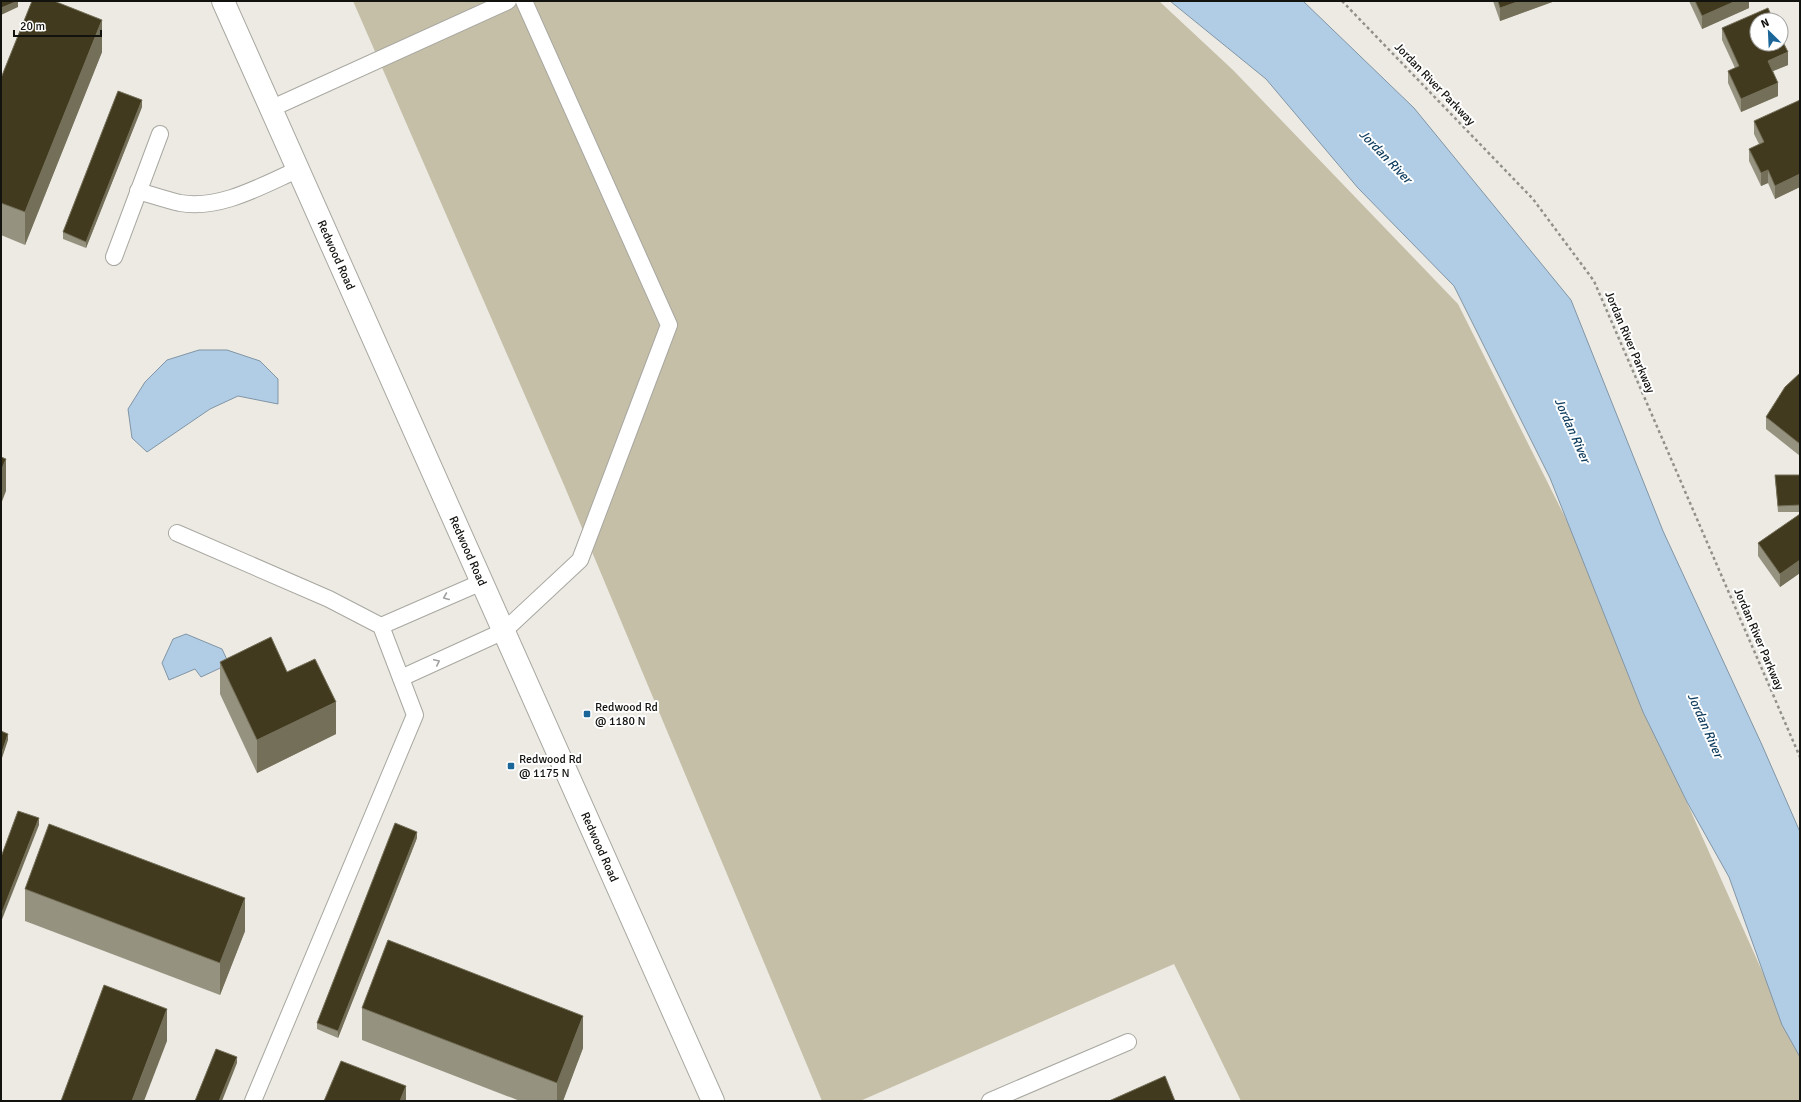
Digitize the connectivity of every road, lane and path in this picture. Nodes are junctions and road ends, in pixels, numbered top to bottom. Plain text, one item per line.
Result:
1 (222, 1) edge
2 (508, 1) edge
3 (524, 1) edge
4 (1342, 1) edge
5 (270, 109) junction
6 (160, 134) dead end
7 (297, 170) junction
8 (138, 191) junction
9 (114, 257) dead end
10 (176, 533) dead end
11 (482, 582) junction
12 (381, 626) junction
13 (504, 632) junction
14 (401, 678) junction
15 (1800, 756) edge
16 (1128, 1042) dead end
17 (253, 1101) edge
18 (713, 1101) edge
19 (990, 1101) edge

1 - 5 main road, Redwood Road
2 - 5 lane
3 - 13 lane
4 - 15 path, Jordan River Parkway
5 - 7 main road, Redwood Road
6 - 8 lane
7 - 8 lane
7 - 11 main road, Redwood Road
8 - 9 lane
10 - 12 lane
11 -> 12 lane
11 - 13 main road, Redwood Road
12 - 14 lane
14 -> 13 lane
13 - 18 main road, Redwood Road
14 - 17 lane
16 - 19 lane

